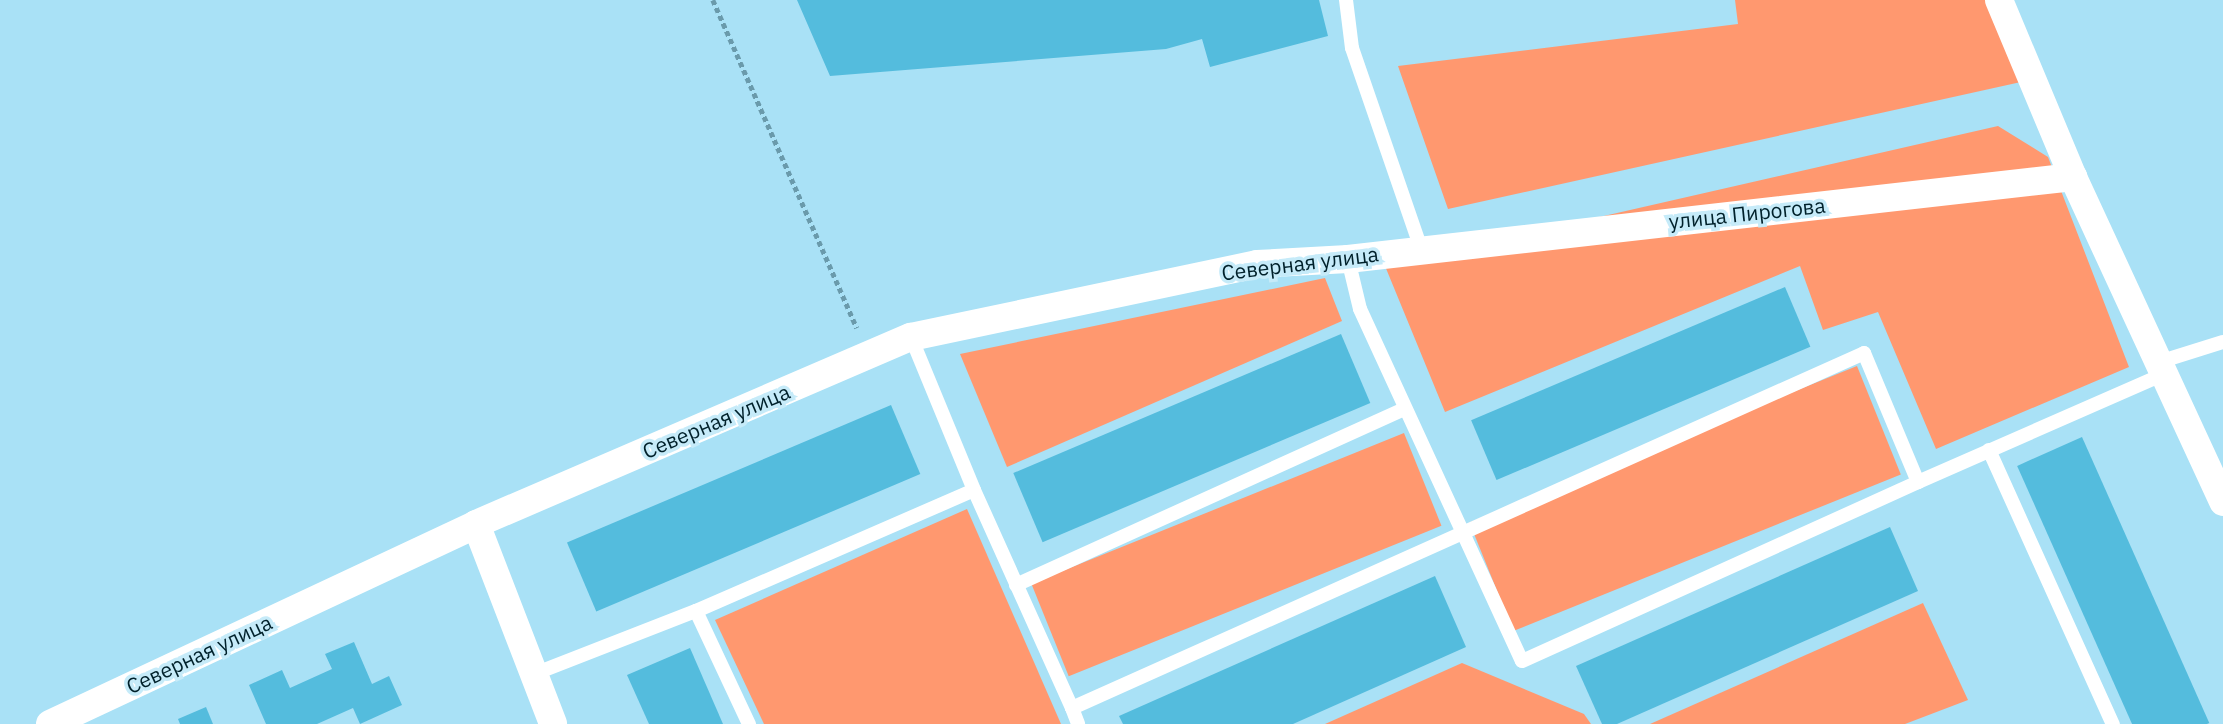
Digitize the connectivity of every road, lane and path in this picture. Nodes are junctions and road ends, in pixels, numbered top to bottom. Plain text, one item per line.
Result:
1 (713, 0) edge
2 (1346, 0) edge
3 (1999, 0) edge
4 (2073, 177) junction
5 (1421, 248) junction
6 (1348, 258) junction
7 (911, 337) junction
8 (2223, 342) edge
9 (869, 355) junction
10 (2163, 368) junction
11 (1404, 409) junction
12 (1989, 450) junction
13 (1918, 482) junction
14 (974, 490) junction
15 (2223, 502) edge
16 (476, 524) junction
17 (1460, 533) junction
18 (1016, 585) junction
19 (696, 611) junction
20 (534, 674) junction
21 (1072, 708) junction
22 (50, 724) edge
23 (553, 724) edge
24 (749, 724) edge
25 (1078, 724) edge
26 (2113, 724) edge

1 - 9 path
2 - 5 lane
3 - 4 street
4 - 5 street, улица Пирогова
4 - 10 street
5 - 6 street, Северная улица
6 - 7 street, Северная улица
6 - 11 lane
7 - 9 street, Северная улица
7 - 14 lane
8 - 10 lane
9 - 16 street, Северная улица
10 - 12 lane
10 - 15 street
11 - 17 lane
11 - 18 lane
12 - 13 lane
12 - 26 lane
13 - 17 lane
13 - 17 lane
14 - 18 lane
14 - 19 lane
16 - 20 street
16 - 22 street, Северная улица
17 - 21 lane
18 - 21 lane
19 - 20 lane
19 - 24 lane
20 - 23 street
21 - 25 lane

